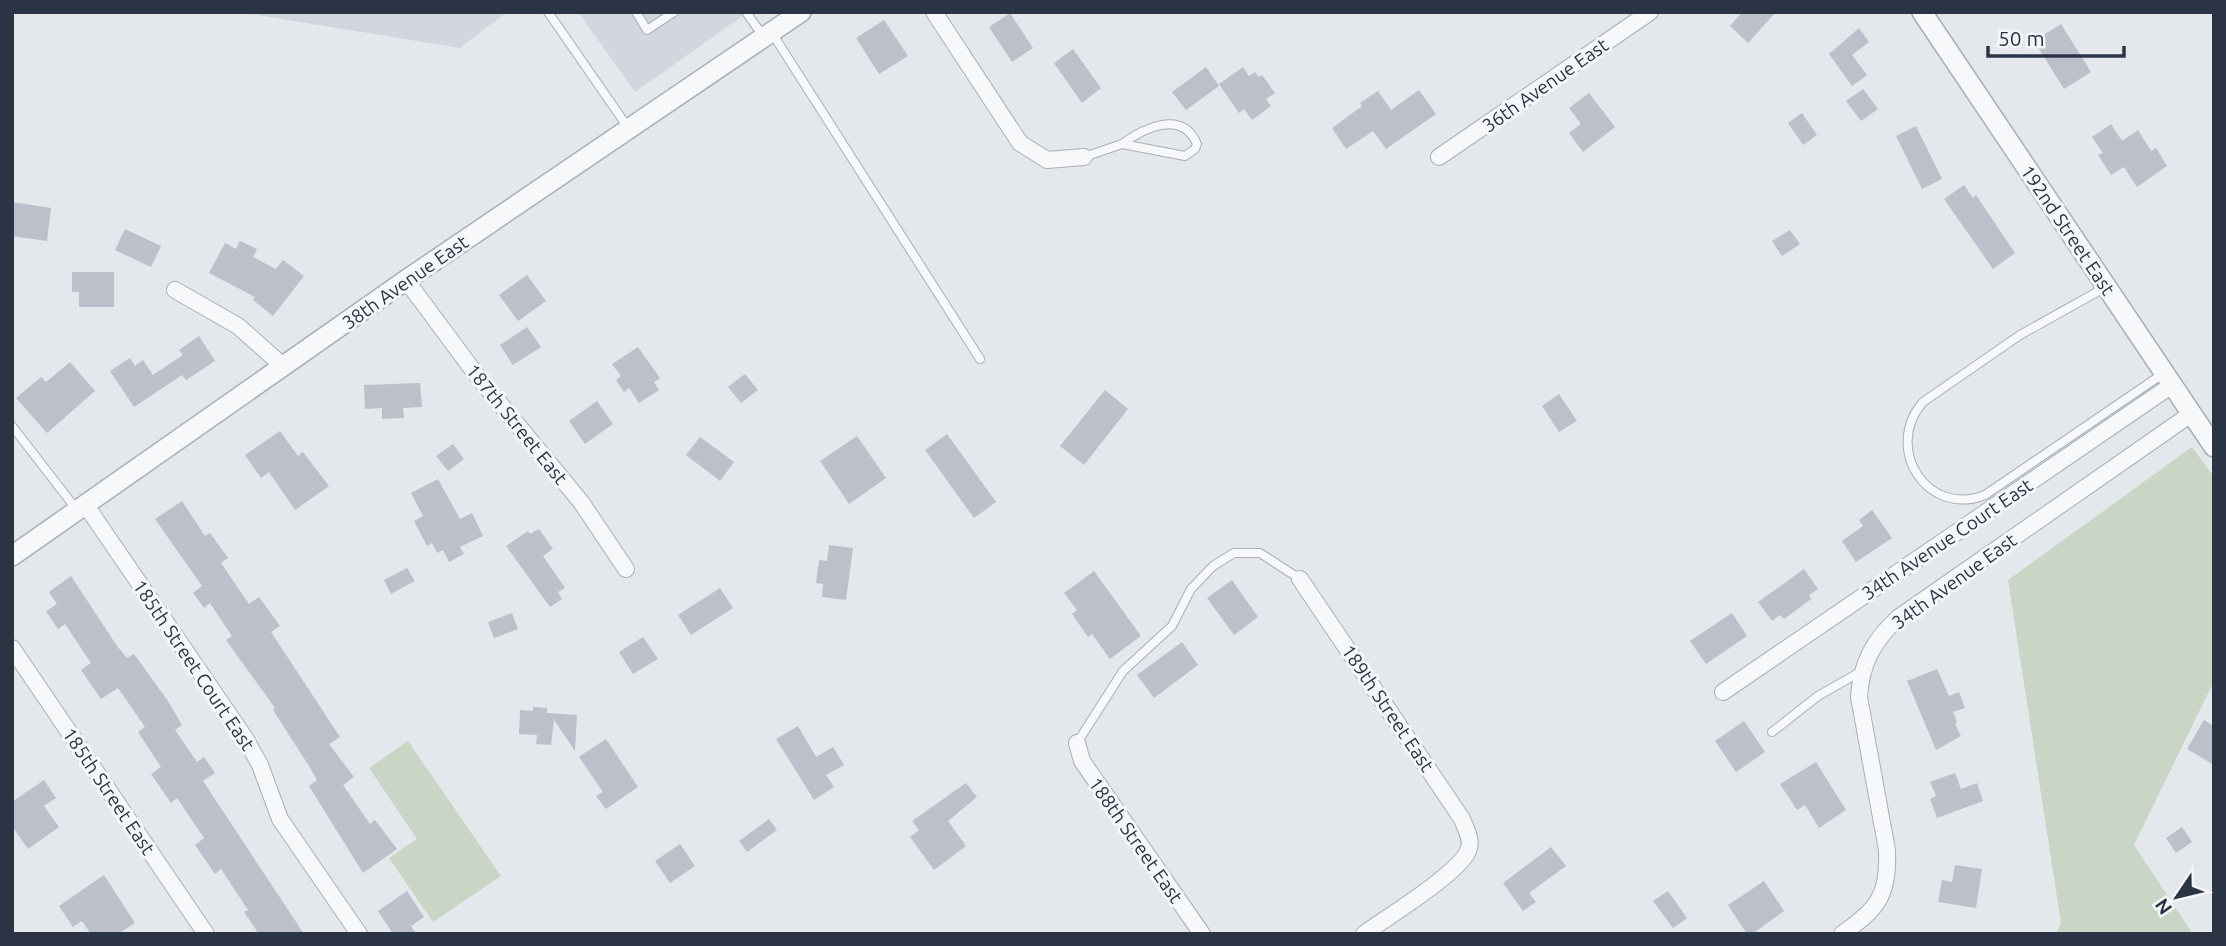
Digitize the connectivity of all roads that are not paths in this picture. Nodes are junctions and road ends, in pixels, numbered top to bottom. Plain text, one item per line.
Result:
1 (548, 12) edge
2 (636, 12) edge
3 (674, 12) edge
4 (746, 12) edge
5 (801, 12) edge
6 (934, 12) edge
7 (1650, 12) edge
8 (1922, 12) edge
9 (769, 36) junction
10 (629, 130) junction
11 (1122, 144) junction
12 (1084, 157) joint
13 (1439, 157) dead end
14 (406, 280) junction
15 (2106, 287) junction
16 (175, 290) dead end
17 (979, 359) dead end
18 (284, 367) junction
19 (2168, 379) junction
20 (2191, 414) junction
21 (12, 426) edge
22 (2214, 447) edge
23 (83, 510) junction
24 (12, 556) edge
25 (626, 569) dead end
26 (1300, 579) joint
27 (12, 648) edge
28 (1860, 672) junction
29 (1723, 692) dead end
30 (1772, 732) dead end
31 (1077, 743) joint
32 (206, 934) edge
33 (359, 934) edge
34 (1202, 934) edge
35 (1364, 934) edge
36 (1842, 934) edge

1 - 10 lane
2 - 3 lane
4 - 9 lane
5 - 9 street, 38th Avenue East
6 - 12 street
7 - 13 street, 36th Avenue East
8 - 15 street, 192nd Street East
9 - 10 street, 38th Avenue East
9 - 17 lane
10 - 14 street, 38th Avenue East
11 - 11 lane
11 - 12 lane
14 - 18 street, 38th Avenue East
14 - 25 street, 187th Street East
15 - 19 street, 192nd Street East
15 - 19 lane
16 - 18 street
18 - 23 street, 38th Avenue East
19 - 20 street, 192nd Street East
19 - 29 street, 34th Avenue Court East
20 - 22 street, 192nd Street East
20 - 28 street, 34th Avenue East
21 - 23 lane
23 - 24 street, 38th Avenue East
23 - 33 street, 185th Street Court East
26 - 31 lane
26 - 35 street, 189th Street East
27 - 32 street, 185th Street East
28 - 30 lane
28 - 36 street
31 - 34 street, 188th Street East

